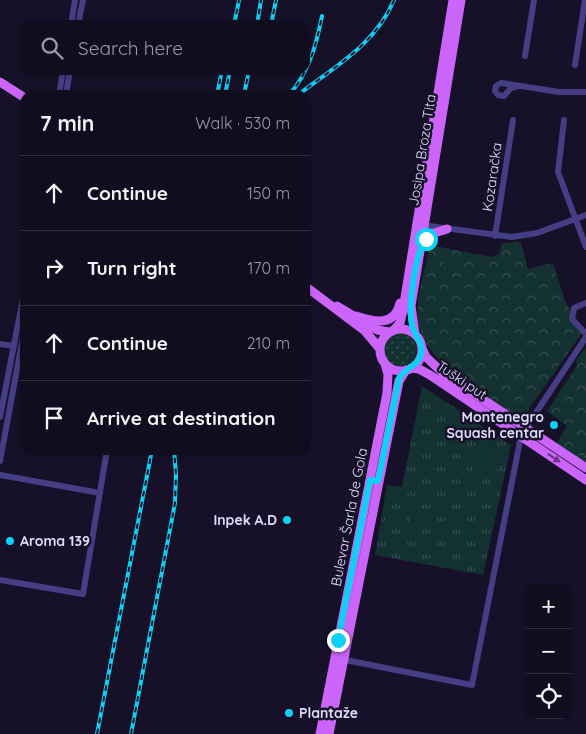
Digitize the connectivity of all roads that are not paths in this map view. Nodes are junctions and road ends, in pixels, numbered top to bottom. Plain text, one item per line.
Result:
1 (75, 0) edge
2 (82, 0) edge
3 (453, 0) edge
4 (461, 0) edge
5 (534, 0) edge
6 (585, 0) edge
7 (72, 20) edge
8 (79, 20) edge
9 (525, 56) dead end
10 (575, 65) dead end
11 (446, 70) junction
12 (62, 75) edge
13 (69, 75) edge
14 (0, 82) edge
15 (518, 86) dead end
16 (60, 90) edge
17 (67, 90) edge
18 (586, 92) edge
19 (20, 95) edge
20 (513, 120) dead end
21 (564, 120) dead end
22 (586, 215) edge
23 (576, 219) junction
24 (421, 225) junction
25 (448, 229) junction
26 (495, 236) junction
27 (586, 247) edge
28 (420, 248) junction
29 (408, 284) junction
30 (310, 289) edge
31 (328, 302) junction
32 (586, 302) edge
33 (20, 314) edge
34 (356, 316) junction
35 (392, 331) junction
36 (415, 334) junction
37 (586, 335) edge
38 (0, 344) edge
39 (14, 346) junction
40 (422, 348) junction
41 (380, 349) junction
42 (20, 353) edge
43 (385, 364) junction
44 (408, 369) junction
45 (0, 417) edge
46 (524, 432) junction
47 (106, 455) edge
48 (0, 461) edge
49 (586, 468) edge
50 (0, 474) edge
51 (374, 480) junction
52 (586, 480) edge
53 (100, 493) junction
54 (0, 580) edge
55 (339, 658) junction
56 (320, 734) edge
57 (329, 734) edge

1 - 7 street
2 - 8 street
3 - 11 main road, Josipa Broza Tita
4 - 11 main road, Josipa Broza Tita
5 - 9 street
6 - 10 street
11 - 24 main road, Josipa Broza Tita
12 - 16 street
13 - 17 street
14 - 19 main road
15 - 18 street
20 - 26 street, Kozaračka
21 - 23 street
22 - 23 street
23 - 26 street
23 - 27 street
24 - 25 street
24 - 28 main road, Josipa Broza Tita
24 - 29 main road, Josipa Broza Tita
25 - 26 street
25 - 28 main road
28 - 36 main road, Josipa Broza Tita
29 - 34 main road
29 - 35 main road, Josipa Broza Tita
30 - 31 main road
31 - 34 main road
31 - 41 main road
32 - 37 street
33 - 39 street
34 - 35 main road
35 - 36 main road
35 - 41 main road
36 - 40 main road
37 - 46 street
38 - 39 street
39 - 45 street
40 - 44 main road
40 - 46 main road, Tuški put
41 - 43 main road
42 - 48 street
43 - 44 main road
43 - 51 main road, Bulevar Šarla de Gola
44 - 46 main road, Tuški put
44 - 51 main road, Bulevar Šarla de Gola
46 - 49 main road
46 -> 52 main road
46 - 55 street
47 - 53 street
50 - 53 street
51 - 55 main road, Bulevar Šarla de Gola
53 - 54 street
55 - 56 main road, Bulevar Šarla de Gola
55 - 57 main road, Bulevar Šarla de Gola

